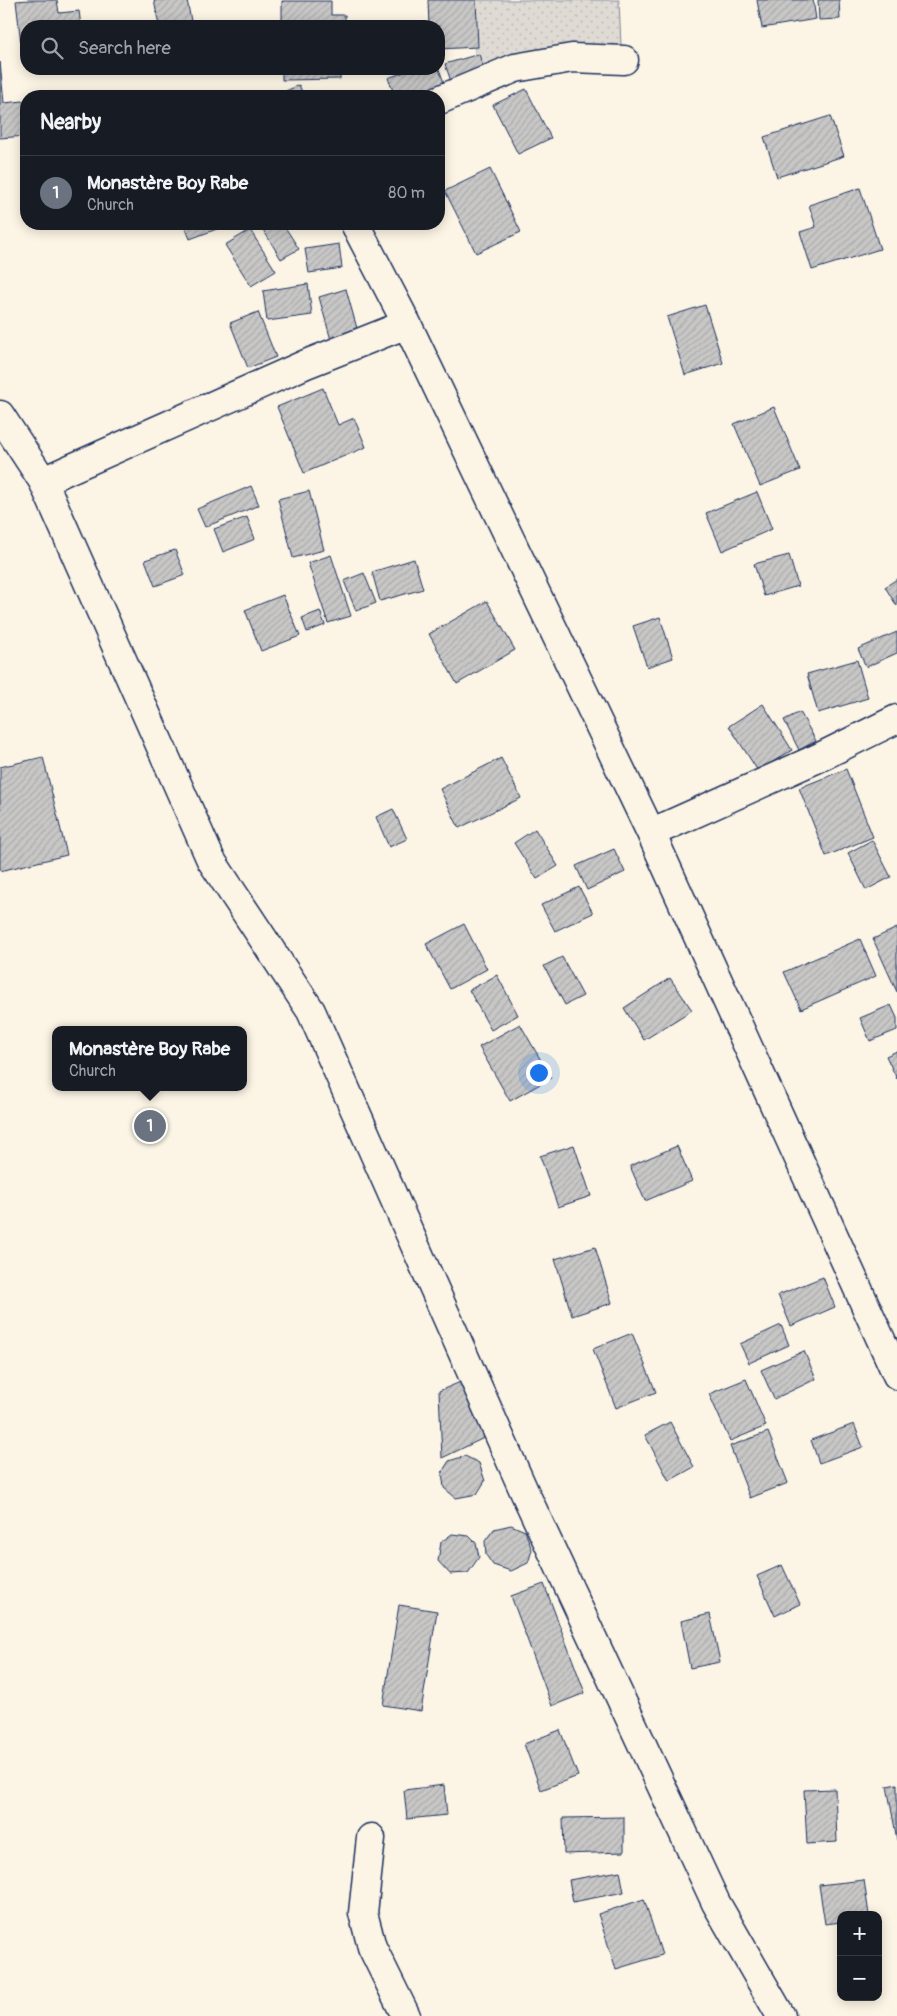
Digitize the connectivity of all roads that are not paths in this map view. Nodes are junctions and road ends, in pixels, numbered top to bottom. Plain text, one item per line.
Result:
1 (624, 60) dead end
2 (445, 97) edge
3 (358, 230) edge
4 (407, 324) junction
5 (0, 415) edge
6 (43, 481) junction
7 (897, 718) edge
8 (651, 833) junction
9 (897, 1374) edge
10 (371, 1838) dead end
11 (406, 2016) edge
12 (781, 2016) edge

1 - 2 street
3 - 4 street
4 - 6 street
4 - 8 street
5 - 6 street
6 - 12 street
7 - 8 street
8 - 9 street
10 - 11 street

